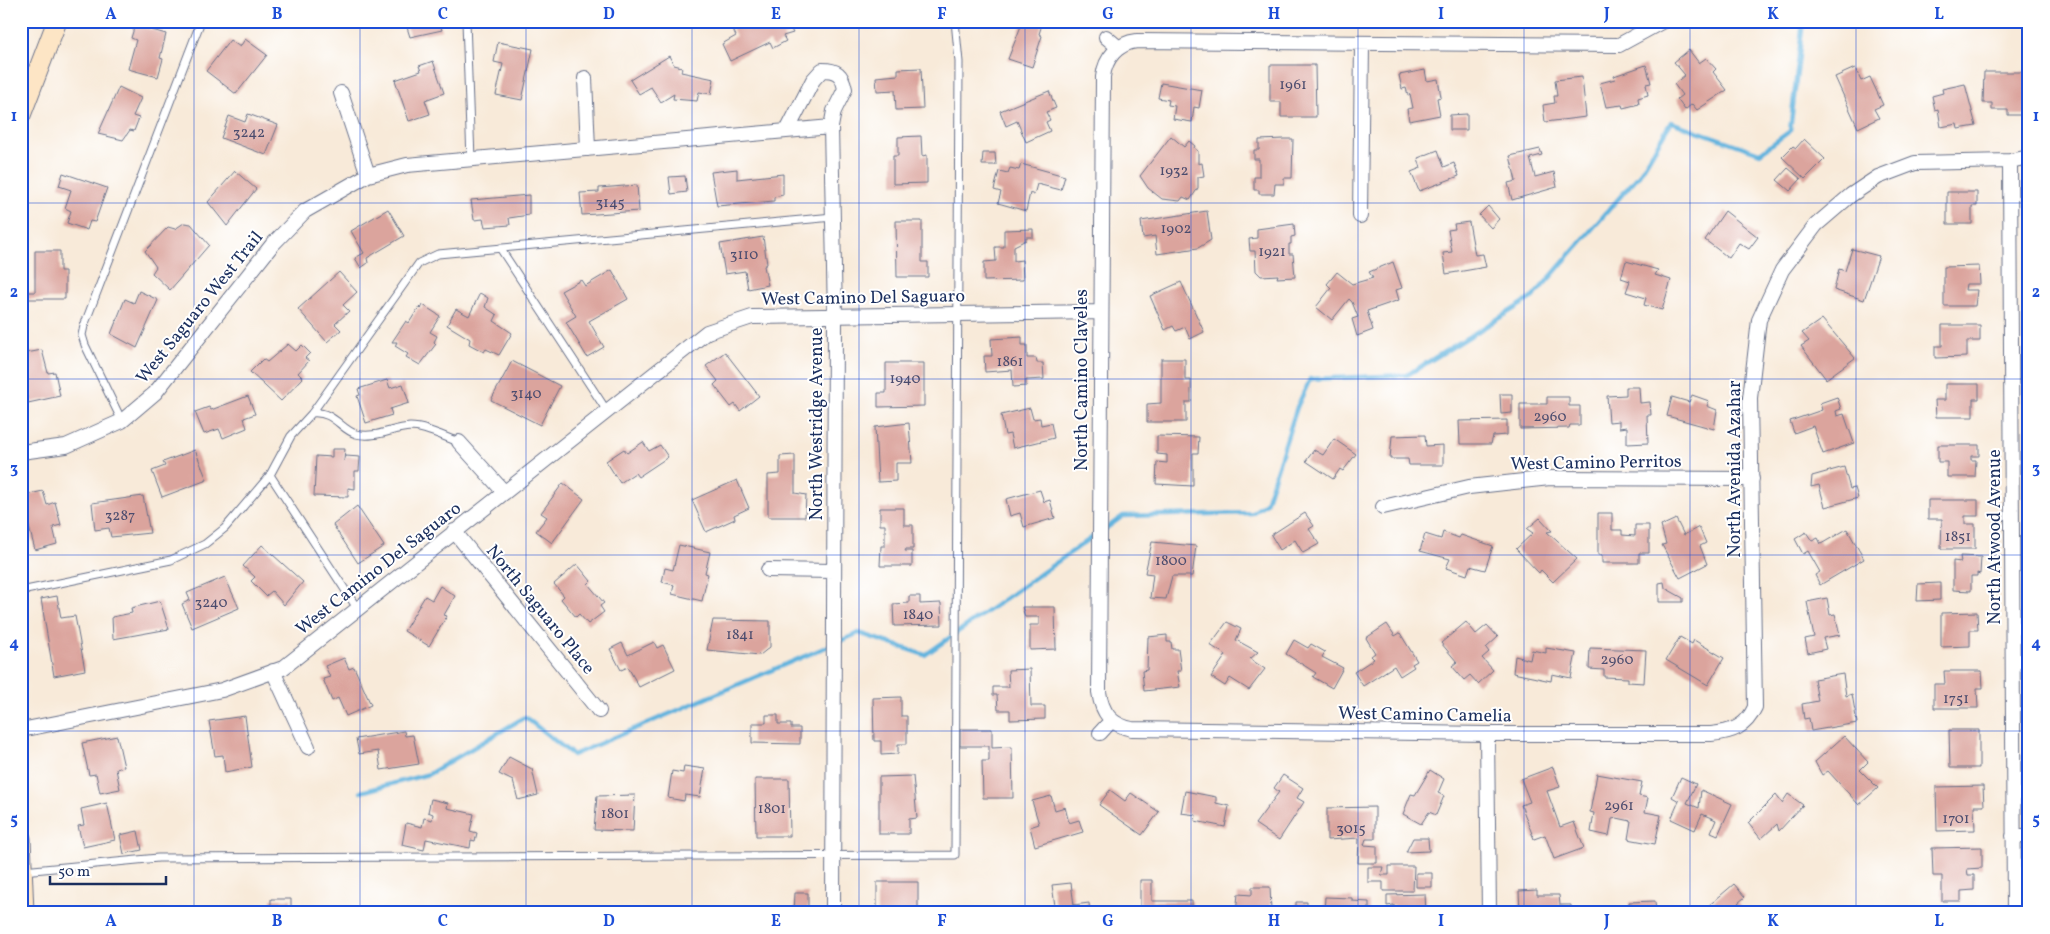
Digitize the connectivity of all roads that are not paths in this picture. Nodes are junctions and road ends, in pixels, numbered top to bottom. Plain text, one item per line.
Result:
1 (57, 21) edge
2 (201, 21) edge
3 (466, 21) edge
4 (955, 21) edge
5 (1664, 21) edge
6 (1106, 37) dead end
7 (1362, 44) junction
8 (1119, 47) junction
9 (585, 78) dead end
10 (341, 93) dead end
11 (21, 115) edge
12 (831, 127) junction
13 (787, 131) junction
14 (588, 149) junction
15 (2029, 156) edge
16 (471, 160) junction
17 (2010, 161) junction
18 (368, 175) junction
19 (1360, 216) dead end
20 (833, 217) junction
21 (500, 248) junction
22 (1100, 312) junction
23 (958, 314) junction
24 (835, 316) junction
25 (607, 411) junction
26 (312, 413) junction
27 (122, 420) junction
28 (459, 442) joint
29 (21, 452) edge
30 (270, 475) junction
31 (1752, 479) junction
32 (504, 492) junction
33 (1383, 507) dead end
34 (454, 531) junction
35 (768, 570) dead end
36 (834, 571) junction
37 (21, 591) edge
38 (357, 608) junction
39 (2014, 661) junction
40 (2029, 661) edge
41 (273, 671) junction
42 (599, 711) dead end
43 (1110, 719) junction
44 (1748, 725) joint
45 (21, 730) edge
46 (1100, 733) dead end
47 (1487, 734) junction
48 (308, 747) dead end
49 (2013, 836) junction
50 (2029, 836) edge
51 (22, 856) edge
52 (833, 856) junction
53 (24, 913) edge
54 (833, 913) edge
55 (1489, 913) edge
56 (2014, 913) edge

1 - 11 street
2 - 27 lane
3 - 16 lane
4 - 23 lane
5 - 7 street
6 - 8 street
7 - 8 street
7 - 19 street
8 - 22 street, North Camino Claveles
9 - 14 street
10 - 18 street
12 - 13 street, West Saguaro West Trail
12 - 13 street
12 - 20 street, North Westridge Avenue
13 - 14 street, West Saguaro West Trail
14 - 16 street, West Saguaro West Trail
15 - 17 street
16 - 18 street, West Saguaro West Trail
17 - 31 street, North Avenida Azahar
17 - 39 street, North Atwood Avenue
18 - 27 street, West Saguaro West Trail
20 - 21 lane
20 - 24 street, North Westridge Avenue
21 - 25 lane
21 - 26 lane
22 - 23 street, West Camino Del Saguaro
22 - 43 street, North Camino Claveles
23 - 24 street, West Camino Del Saguaro
23 - 52 lane
24 - 25 street, West Camino Del Saguaro
24 - 36 street, North Westridge Avenue
25 - 32 street, West Camino Del Saguaro
26 - 28 lane
26 - 30 lane
27 - 29 street, West Saguaro West Trail
28 - 32 street
30 - 37 lane
30 - 38 lane
31 - 33 street, West Camino Perritos
31 - 44 street, North Avenida Azahar
32 - 34 street, West Camino Del Saguaro
34 - 38 street, West Camino Del Saguaro
34 - 42 street, North Saguaro Place
35 - 36 street
36 - 52 street, North Westridge Avenue
38 - 41 street, West Camino Del Saguaro
39 - 40 street
39 - 49 street, North Atwood Avenue
41 - 45 street, West Camino Del Saguaro
41 - 48 street
43 - 46 street
43 - 47 street, West Camino Camelia
44 - 47 street, West Camino Camelia
47 - 55 street
49 - 50 street
49 - 56 street, North Atwood Avenue
51 - 52 lane
51 - 53 street
52 - 54 street, North Westridge Avenue

